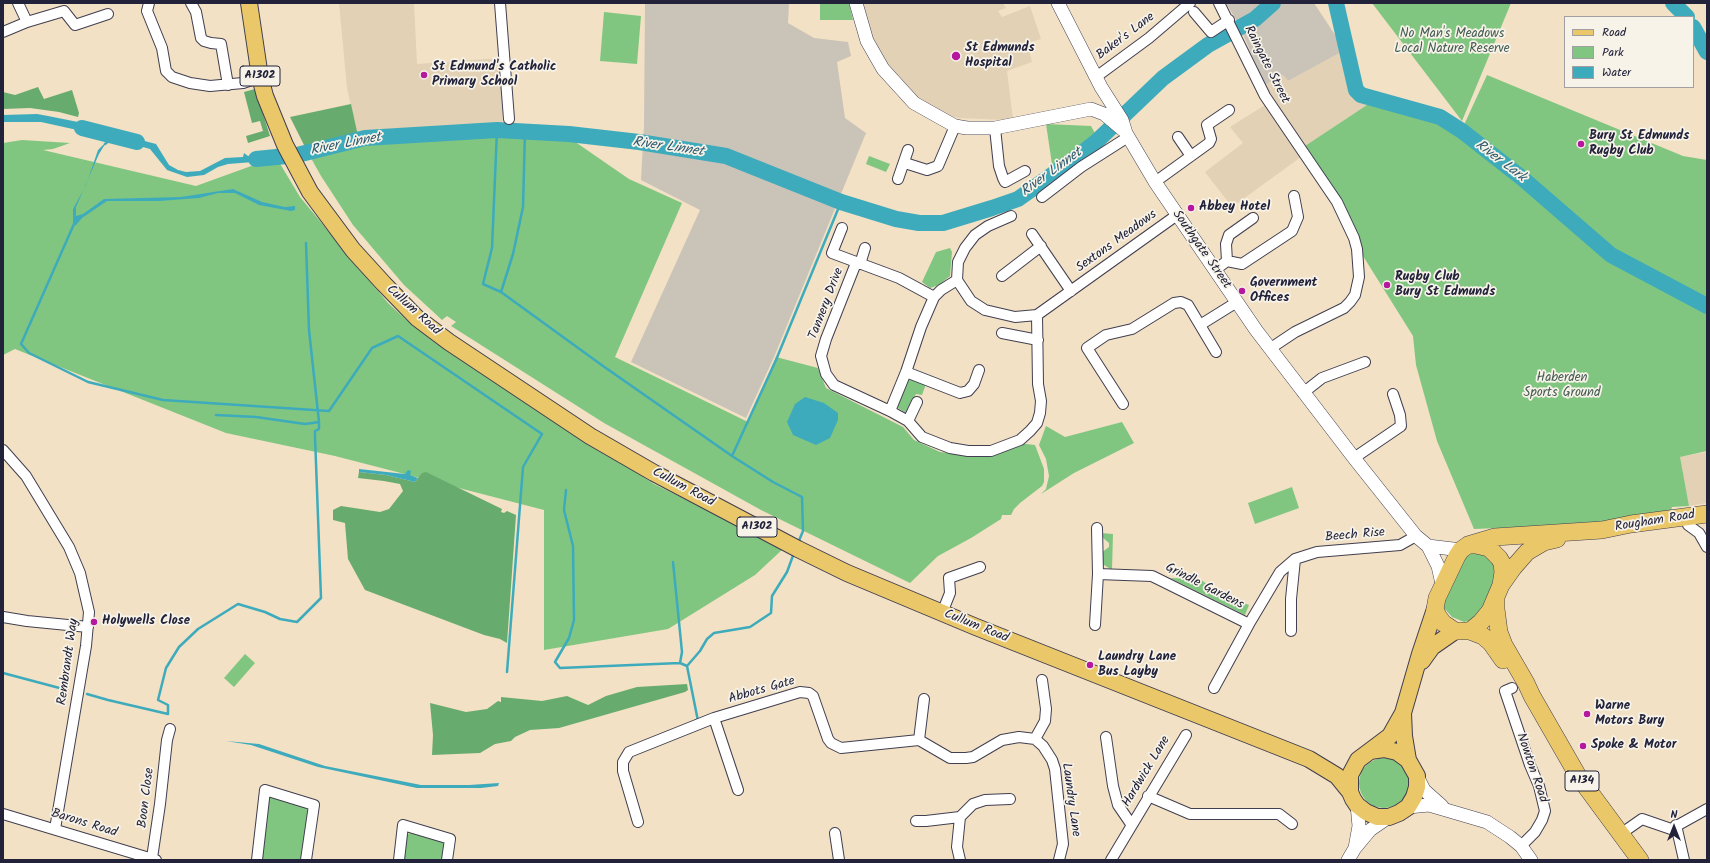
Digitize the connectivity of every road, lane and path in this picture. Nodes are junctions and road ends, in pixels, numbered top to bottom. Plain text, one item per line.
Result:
1 (18, 3) edge
2 (191, 3) edge
3 (249, 3) edge
4 (500, 3) edge
5 (856, 3) edge
6 (1058, 3) edge
7 (1220, 3) edge
8 (145, 4) edge
9 (1192, 8) edge
10 (108, 14) dead end
11 (1229, 21) junction
12 (27, 22) junction
13 (3, 32) edge
14 (260, 77) junction
15 (1098, 82) junction
16 (228, 85) junction
17 (1091, 109) junction
18 (1229, 110) dead end
19 (509, 119) dead end
20 (1121, 125) junction
21 (955, 126) junction
22 (996, 128) junction
23 (1178, 137) dead end
24 (908, 150) dead end
25 (1191, 156) junction
26 (905, 163) junction
27 (1025, 171) dead end
28 (898, 179) dead end
29 (1155, 182) junction
30 (1294, 196) dead end
31 (1042, 197) dead end
32 (1177, 215) junction
33 (1011, 216) dead end
34 (1253, 218) dead end
35 (842, 228) dead end
36 (1032, 234) dead end
37 (1041, 246) junction
38 (865, 248) dead end
39 (1227, 261) junction
40 (858, 264) junction
41 (1215, 270) junction
42 (1002, 276) dead end
43 (957, 280) junction
44 (1071, 291) junction
45 (934, 297) junction
46 (1237, 302) junction
47 (1037, 314) junction
48 (1200, 325) junction
49 (1002, 333) dead end
50 (1038, 340) junction
51 (1271, 348) junction
52 (1216, 352) dead end
53 (1365, 362) dead end
54 (979, 370) dead end
55 (906, 372) junction
56 (1303, 393) junction
57 (1393, 394) dead end
58 (917, 402) dead end
59 (1123, 404) dead end
60 (890, 411) junction
61 (908, 421) junction
62 (3, 450) edge
63 (1354, 458) junction
64 (1707, 514) edge
65 (1707, 522) edge
66 (1688, 525) junction
67 (1097, 528) dead end
68 (1602, 530) junction
69 (1578, 533) junction
70 (1416, 536) junction
71 (1428, 546) junction
72 (1707, 547) edge
73 (1465, 548) junction
74 (1295, 559) junction
75 (980, 567) dead end
76 (1098, 574) junction
77 (1442, 584) junction
78 (1499, 592) junction
79 (1435, 609) junction
80 (942, 613) junction
81 (3, 617) edge
82 (1249, 624) junction
83 (1095, 625) dead end
84 (88, 627) junction
85 (1291, 631) dead end
86 (1463, 631) junction
87 (1418, 666) junction
88 (1042, 680) dead end
89 (1214, 688) dead end
90 (1512, 688) dead end
91 (1532, 696) junction
92 (924, 699) dead end
93 (1403, 712) junction
94 (714, 718) junction
95 (170, 729) dead end
96 (1186, 735) dead end
97 (1106, 737) dead end
98 (1034, 739) junction
99 (919, 740) junction
100 (1364, 756) junction
101 (1309, 759) junction
102 (1408, 760) junction
103 (1417, 776) junction
104 (738, 790) dead end
105 (1148, 796) junction
106 (1010, 799) dead end
107 (1354, 799) junction
108 (1408, 807) junction
109 (1707, 809) edge
110 (1448, 810) junction
111 (3, 814) edge
112 (1389, 816) junction
113 (960, 817) junction
114 (916, 820) dead end
115 (638, 822) dead end
116 (1131, 824) junction
117 (1292, 824) dead end
118 (1676, 825) junction
119 (55, 829) junction
120 (835, 833) dead end
121 (1622, 833) junction
122 (1521, 846) junction
123 (1355, 848) junction
124 (154, 859) edge
125 (256, 860) edge
126 (306, 860) edge
127 (399, 860) edge
128 (447, 860) edge
129 (839, 860) edge
130 (960, 860) edge
131 (1059, 860) edge
132 (1111, 860) edge
133 (1348, 860) edge
134 (1531, 860) edge
135 (1640, 860) edge
136 (1684, 860) edge

1 - 12 street
2 - 16 street
3 - 14 main road, Cullum Road / A1302
4 - 19 street
5 - 21 street
6 - 15 street, Southgate Street
7 - 11 street, Raingate Street
8 - 16 street
9 - 11 street
9 - 15 street, Baker's Lane
10 - 12 street
11 - 51 street, Raingate Street
12 - 13 street
14 - 16 street
14 - 80 main road, Cullum Road / A1302
15 - 17 street
15 - 20 street, Southgate Street
17 - 20 street
17 - 22 street
18 - 25 street
20 - 29 street, Southgate Street
20 - 31 street
21 - 22 street
21 - 26 street
22 - 27 street
23 - 25 street
24 - 26 street
25 - 29 street
26 - 28 street
29 - 32 street, Southgate Street
30 - 39 street
32 - 41 street, Southgate Street
32 - 44 street, Sextons Meadows
33 - 43 street
34 - 39 street
35 - 40 street, Tannery Drive
36 - 37 street, Sextons Meadows
37 - 42 street
37 - 44 street, Sextons Meadows
38 - 40 street, Tannery Drive
39 - 41 street
40 - 45 street, Tannery Drive
40 - 60 street, Tannery Drive
41 - 46 street, Southgate Street
43 - 45 street
43 - 47 street, Sextons Meadows
44 - 47 street, Sextons Meadows
45 - 55 street
46 - 48 street
46 - 51 street, Southgate Street
47 - 50 street, Tannery Drive
48 - 52 street
48 - 59 street
49 - 50 street
50 - 61 street, Tannery Drive
51 - 56 street, Southgate Street
53 - 56 street
54 - 55 street
55 - 60 street
56 - 63 street, Southgate Street
57 - 63 street
58 - 61 street
60 - 61 street, Tannery Drive
62 - 84 street, Rembrandt Way
63 - 70 street, Southgate Street
64 - 68 highway, Rougham Road
65 - 66 highway, Rougham Road
66 - 68 highway, Rougham Road
66 - 72 street
67 - 76 street
68 - 69 highway, Rougham Road
69 - 73 highway
69 - 78 highway
70 - 71 street, Southgate Street
70 - 74 street, Beech Rise
71 - 73 street
71 - 77 street
73 - 77 highway
73 - 78 highway
74 - 82 street, Beech Rise
74 - 85 street
75 - 80 street
76 - 82 street, Grindle Gardens
76 - 83 street
77 - 79 highway
78 - 86 highway
78 - 91 highway, A134
79 - 86 highway
79 - 87 main road, Cullum Road / A1302
80 - 101 main road, Cullum Road / A1302
81 - 84 street
82 - 89 street, Beech Rise
84 - 119 street, Rembrandt Way
86 - 87 main road, Cullum Road / A1302
86 - 91 highway, A134
87 - 93 main road, Cullum Road / A1302
88 - 98 street
90 - 122 street, Nowton Road
91 - 121 highway, A134
92 - 99 street
93 - 100 main road, Cullum Road / A1302
93 - 102 main road, Cullum Road / A1302
94 - 99 street, Abbots Gate
94 - 104 street
94 - 115 street, Abbots Gate
95 - 124 street, Boon Close
96 - 105 street, Hardwick Lane
97 - 116 street, Hardwick Lane
98 - 99 street
98 - 131 street, Laundry Lane
100 - 101 main road, Cullum Road / A1302
100 - 102 main road
100 - 107 main road
101 - 107 main road, Cullum Road / A1302
102 - 103 main road
103 - 108 main road
103 - 110 street
105 - 116 street, Hardwick Lane
105 - 117 street
106 - 113 street
107 - 112 main road
107 - 123 street
108 - 110 street
108 - 112 main road
109 - 118 street
110 - 122 street
111 - 119 street, Barons Road
112 - 123 street
113 - 114 street
113 - 130 street
116 - 132 street, Hardwick Lane
118 - 121 street
118 - 136 street
119 - 124 street, Barons Road
120 - 129 street
121 - 135 highway, A134
122 - 134 street
123 - 133 street
125 - 126 street
127 - 128 street

